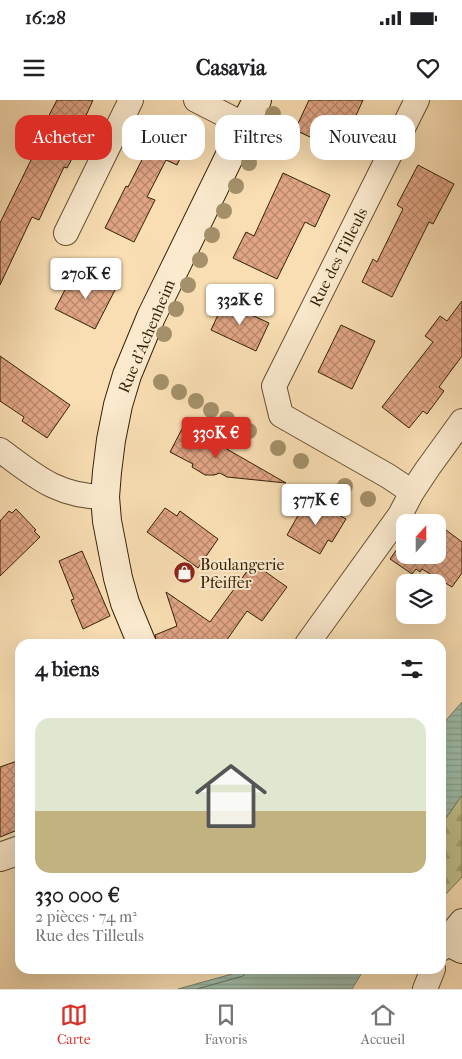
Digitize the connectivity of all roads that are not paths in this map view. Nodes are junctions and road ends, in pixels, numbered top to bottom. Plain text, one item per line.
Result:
1 (131, 100) edge
2 (196, 100) edge
3 (257, 100) edge
4 (417, 100) edge
5 (225, 115) edge
6 (250, 115) edge
7 (228, 160) edge
8 (66, 233) dead end
9 (462, 421) edge
10 (0, 450) edge
11 (412, 492) junction
12 (105, 497) junction
13 (140, 639) edge
14 (311, 639) edge
15 (15, 852) edge
16 (0, 857) edge
17 (431, 974) edge
18 (425, 989) edge

1 - 8 street
2 - 5 street
3 - 6 main road, Rue d'Achenheim
4 - 11 street, Rue des Tilleuls
7 - 12 main road, Rue d'Achenheim
9 - 11 street
10 - 12 street
11 - 14 street
12 - 13 main road, Rue d'Achenheim
15 - 16 main road
17 - 18 street

